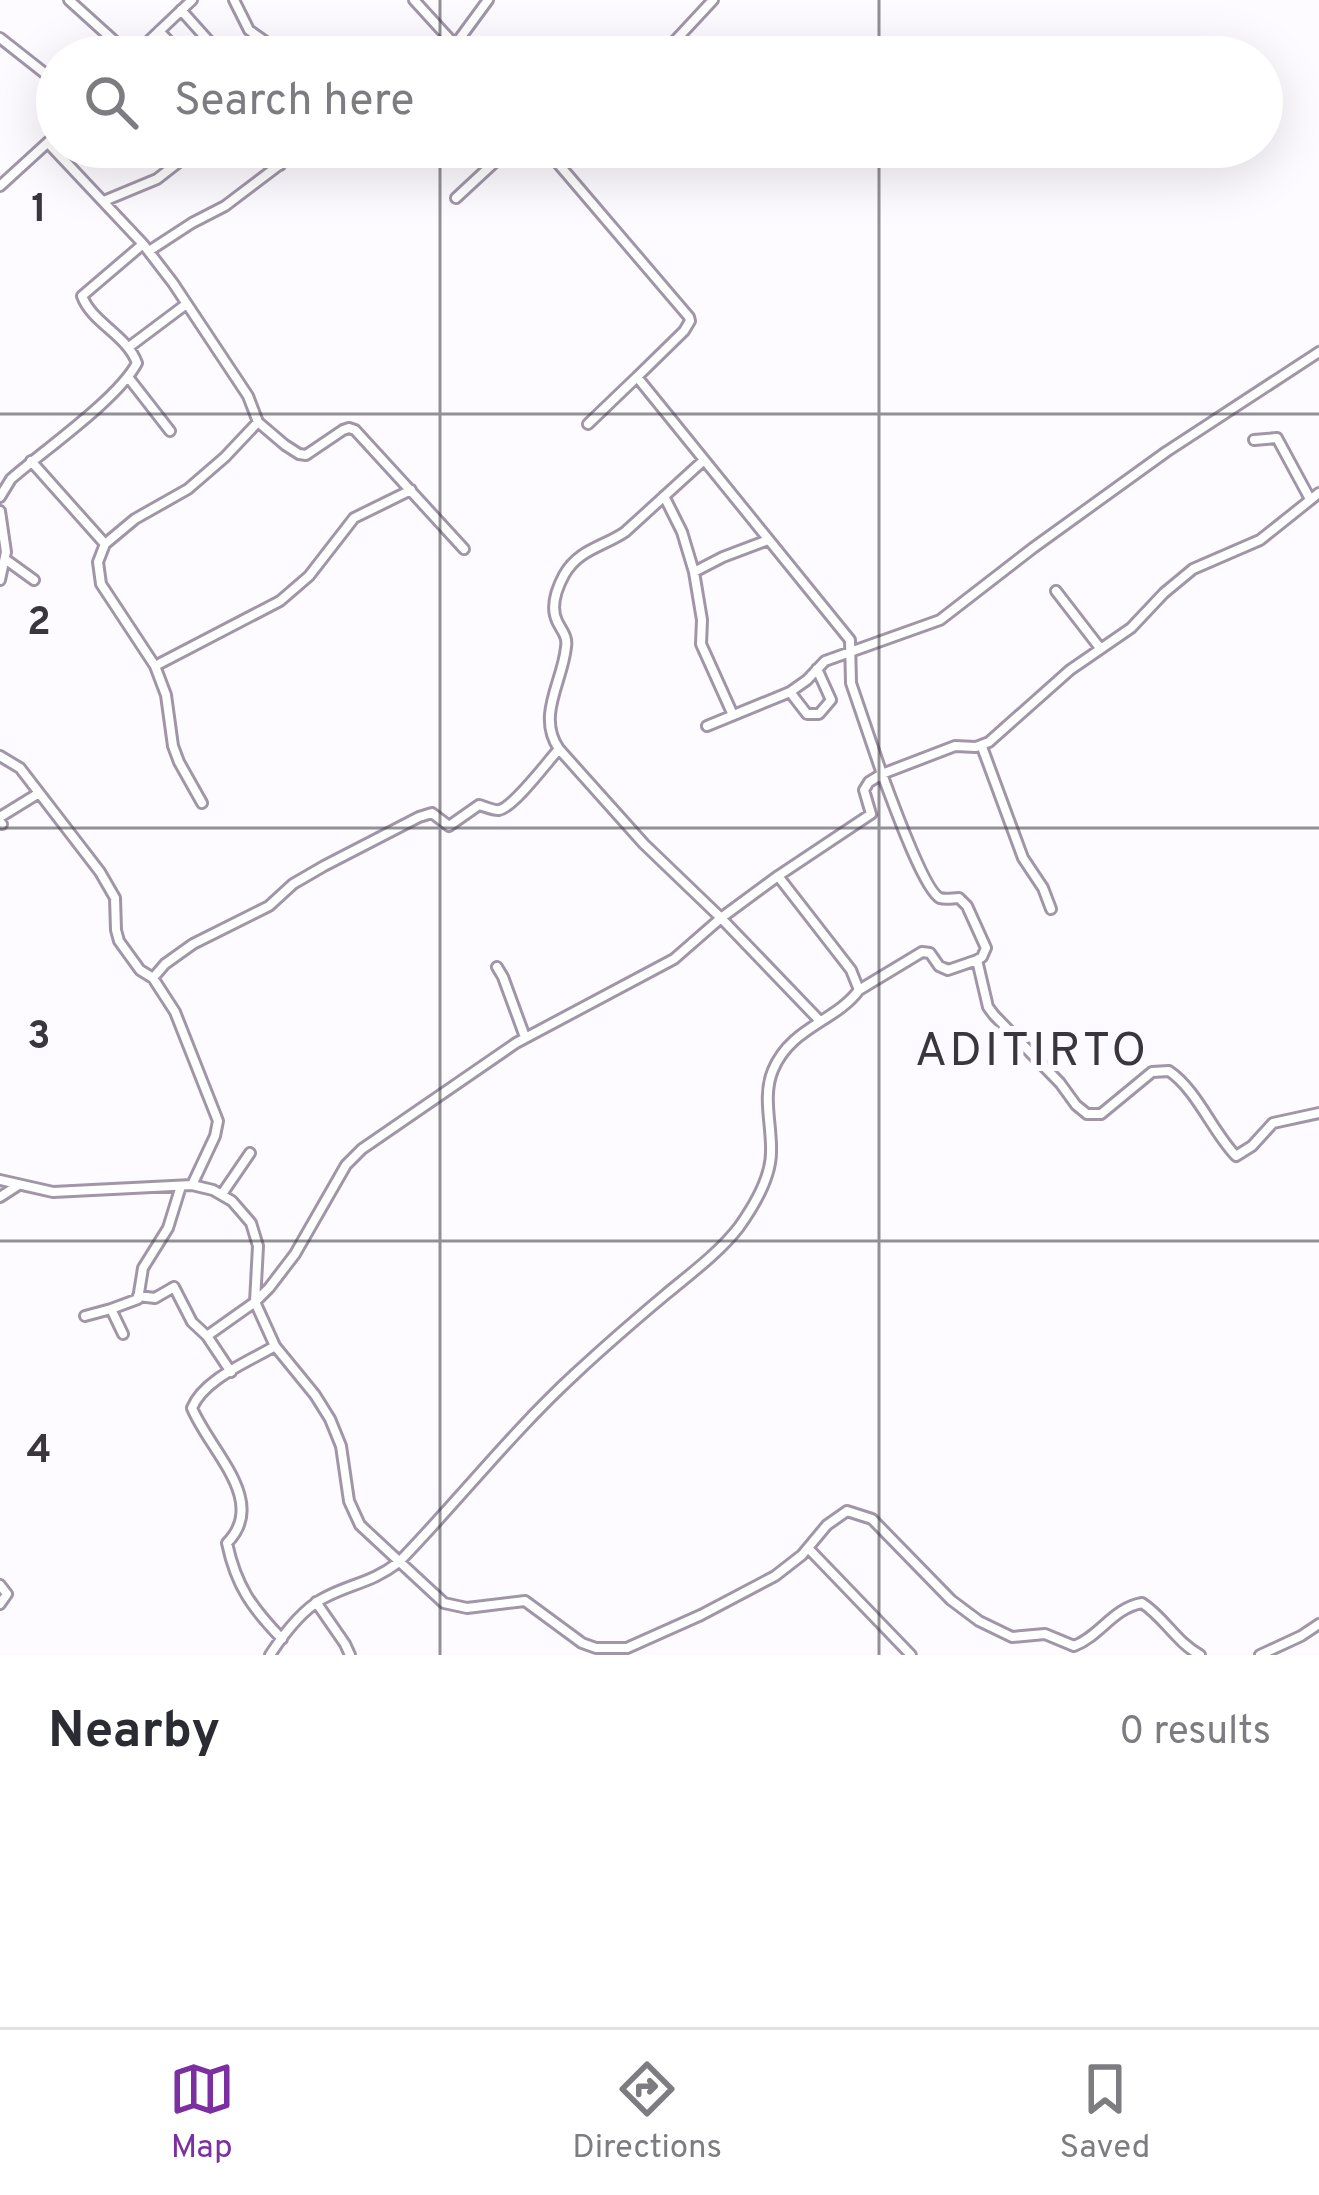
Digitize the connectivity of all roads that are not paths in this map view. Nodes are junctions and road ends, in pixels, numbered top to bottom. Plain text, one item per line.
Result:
1 (70, 0) edge
2 (191, 0) edge
3 (234, 0) edge
4 (414, 0) edge
5 (713, 0) edge
6 (483, 2) edge
7 (182, 10) junction
8 (159, 32) junction
9 (109, 36) edge
10 (155, 36) edge
11 (163, 36) edge
12 (205, 36) edge
13 (257, 36) edge
14 (447, 36) edge
15 (461, 36) edge
16 (680, 36) edge
17 (0, 38) edge
18 (36, 66) edge
19 (36, 153) edge
20 (73, 168) edge
21 (170, 168) edge
22 (276, 168) edge
23 (489, 168) edge
24 (562, 168) edge
25 (0, 186) edge
26 (456, 199) dead end
27 (104, 201) junction
28 (146, 248) junction
29 (185, 305) junction
30 (129, 347) junction
31 (1319, 352) edge
32 (128, 377) junction
33 (637, 377) junction
34 (258, 422) junction
35 (588, 424) dead end
36 (170, 430) dead end
37 (1254, 440) dead end
38 (704, 460) junction
39 (31, 461) junction
40 (411, 489) junction
41 (0, 496) edge
42 (664, 496) junction
43 (1314, 496) edge
44 (0, 511) edge
45 (768, 540) junction
46 (105, 544) junction
47 (464, 549) dead end
48 (5, 559) junction
49 (694, 572) junction
50 (0, 580) edge
51 (34, 580) dead end
52 (1056, 591) dead end
53 (1100, 648) junction
54 (851, 651) junction
55 (155, 665) junction
56 (817, 668) junction
57 (790, 692) junction
58 (733, 715) junction
59 (707, 726) dead end
60 (982, 747) junction
61 (559, 748) junction
62 (0, 756) edge
63 (882, 774) junction
64 (39, 793) junction
65 (202, 803) dead end
66 (1, 821) edge
67 (778, 876) junction
68 (1051, 909) dead end
69 (721, 918) junction
70 (977, 960) junction
71 (497, 967) dead end
72 (153, 978) junction
73 (859, 990) junction
74 (819, 1020) junction
75 (525, 1037) junction
76 (1319, 1113) edge
77 (250, 1154) dead end
78 (0, 1180) edge
79 (19, 1185) junction
80 (187, 1186) junction
81 (222, 1194) junction
82 (0, 1197) edge
83 (138, 1296) junction
84 (255, 1302) junction
85 (111, 1309) junction
86 (85, 1316) dead end
87 (123, 1334) dead end
88 (208, 1336) junction
89 (275, 1346) junction
90 (231, 1372) junction
91 (808, 1548) junction
92 (399, 1562) junction
93 (0, 1585) edge
94 (316, 1602) junction
95 (0, 1604) edge
96 (1319, 1624) edge
97 (282, 1639) junction
98 (270, 1655) edge
99 (350, 1655) edge
100 (911, 1655) edge
101 (1200, 1655) edge
102 (1260, 1655) edge

1 - 9 street
2 - 7 street
3 - 13 street
4 - 14 street
5 - 16 street
6 - 15 street
7 - 8 street
7 - 12 street
8 - 10 street
8 - 11 street
17 - 18 street
19 - 25 street
20 - 27 street
21 - 27 street
22 - 28 street
23 - 26 street
24 - 33 street
27 - 28 street
28 - 29 street
28 - 30 street
29 - 30 street
29 - 34 street
30 - 32 street
31 - 54 street
32 - 36 street
32 - 39 street
33 - 35 street
33 - 38 street
34 - 40 street
34 - 46 street
37 - 43 street
38 - 42 street
38 - 45 street
39 - 41 street
39 - 46 street
40 - 47 street
40 - 55 street
42 - 49 street
42 - 61 street
43 - 53 street
44 - 48 street
45 - 49 street
45 - 54 street
46 - 55 street
48 - 50 street
48 - 51 street
49 - 58 street
52 - 53 street
53 - 60 street
54 - 56 street
54 - 63 street
55 - 65 street
56 - 57 street
56 - 57 street
57 - 58 street
58 - 59 street
60 - 63 street
60 - 68 street
61 - 69 street
61 - 72 street
62 - 64 street
63 - 67 street
63 - 70 street
64 - 66 street
64 - 72 street
67 - 69 street
67 - 73 street
69 - 74 street
69 - 75 street
70 - 73 street
70 - 76 street
71 - 75 street
72 - 80 street
73 - 74 street
74 - 92 street
75 - 84 street
77 - 81 street
78 - 79 street
79 - 80 street
79 - 82 street
80 - 81 street
80 - 83 street
81 - 84 street
83 - 85 street
83 - 88 street
84 - 88 street
84 - 89 street
85 - 86 street
85 - 87 street
88 - 90 street
89 - 90 street
89 - 92 street
90 - 97 street
91 - 92 street
91 - 100 street
91 - 101 street
92 - 94 street
93 - 95 street
94 - 97 street
94 - 99 street
96 - 102 street
97 - 98 street

